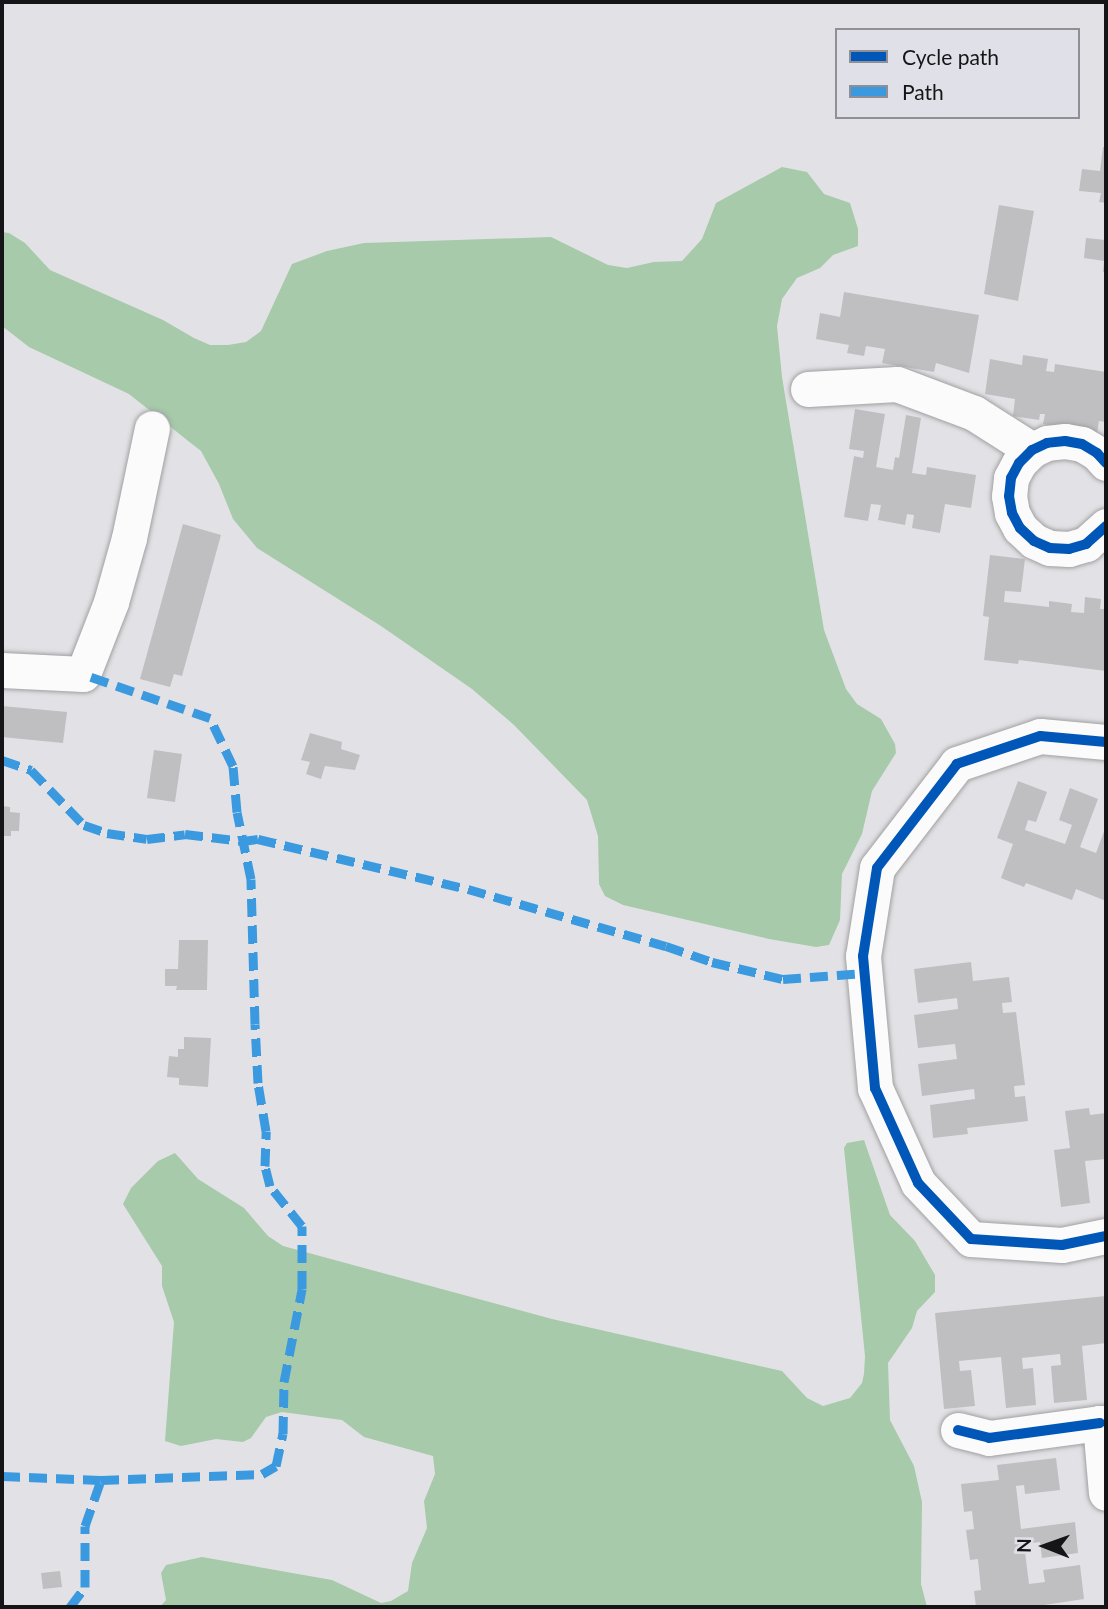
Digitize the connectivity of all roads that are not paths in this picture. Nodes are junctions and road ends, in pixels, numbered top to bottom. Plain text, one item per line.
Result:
1 (808, 389) dead end
2 (152, 428) dead end
3 (1032, 450) junction
4 (1106, 463) edge
5 (1106, 526) edge
6 (2, 670) edge
7 (1106, 742) edge
8 (1106, 1236) edge
9 (1103, 1423) edge
10 (958, 1430) dead end
11 (1106, 1493) edge

1 - 3 street
2 - 6 street
3 - 4 street
3 - 5 street
7 - 8 street
9 - 10 street
9 - 11 street

